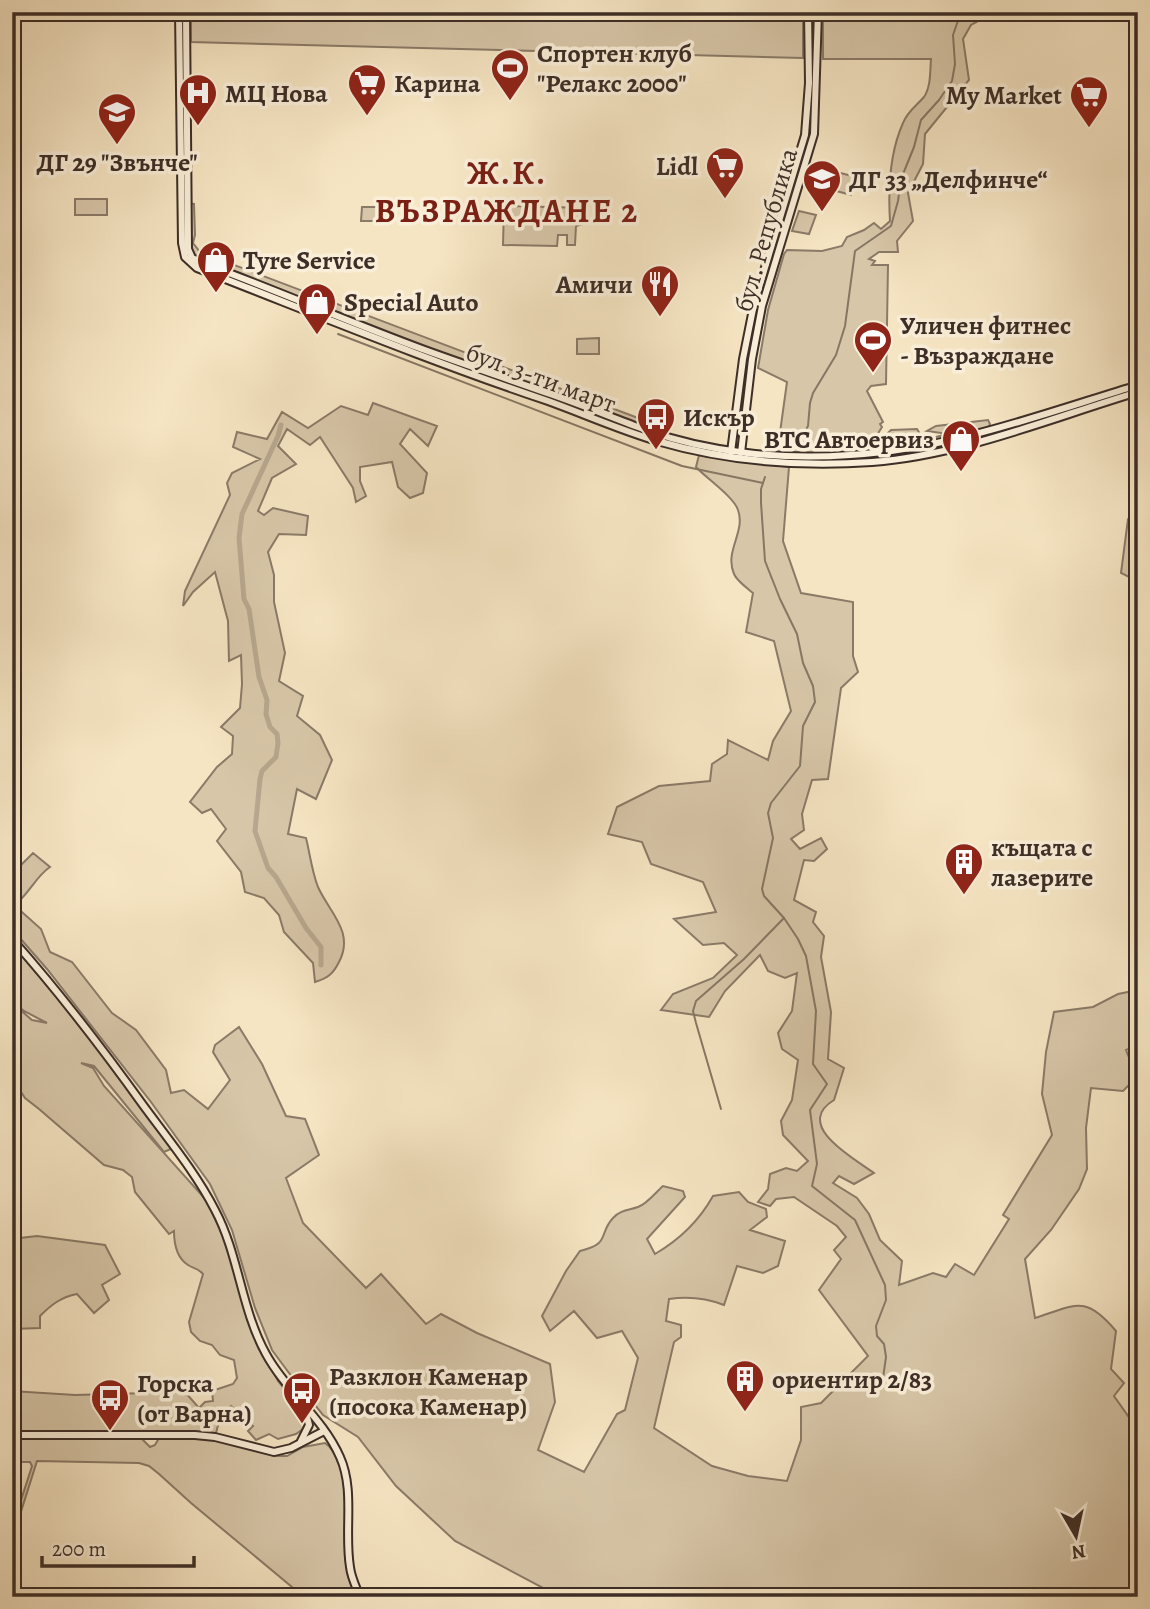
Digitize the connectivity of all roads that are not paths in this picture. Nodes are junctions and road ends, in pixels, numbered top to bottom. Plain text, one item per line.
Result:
1 (179, 12) edge
2 (186, 12) edge
3 (808, 12) edge
4 (818, 12) edge
5 (1138, 385) edge
6 (1138, 392) edge
7 (731, 454) junction
8 (741, 455) junction
9 (12, 939) edge
10 (305, 1407) junction
11 (324, 1431) junction
12 (12, 1435) edge
13 (331, 1440) junction
14 (299, 1444) junction
15 (360, 1597) edge

1 - 7 street, бул. 3-ти март
2 - 7 street, бул. 3-ти март
3 - 7 street, бул. Република
4 - 8 street, бул. Република
5 - 8 street, бул. 3-ти март
6 - 8 street, бул. 3-ти март
7 - 8 street, бул. 3-ти март
9 - 10 street
10 - 11 street
10 - 14 street
11 - 13 street
11 - 14 street
12 - 14 street
13 - 14 street
13 - 15 street

